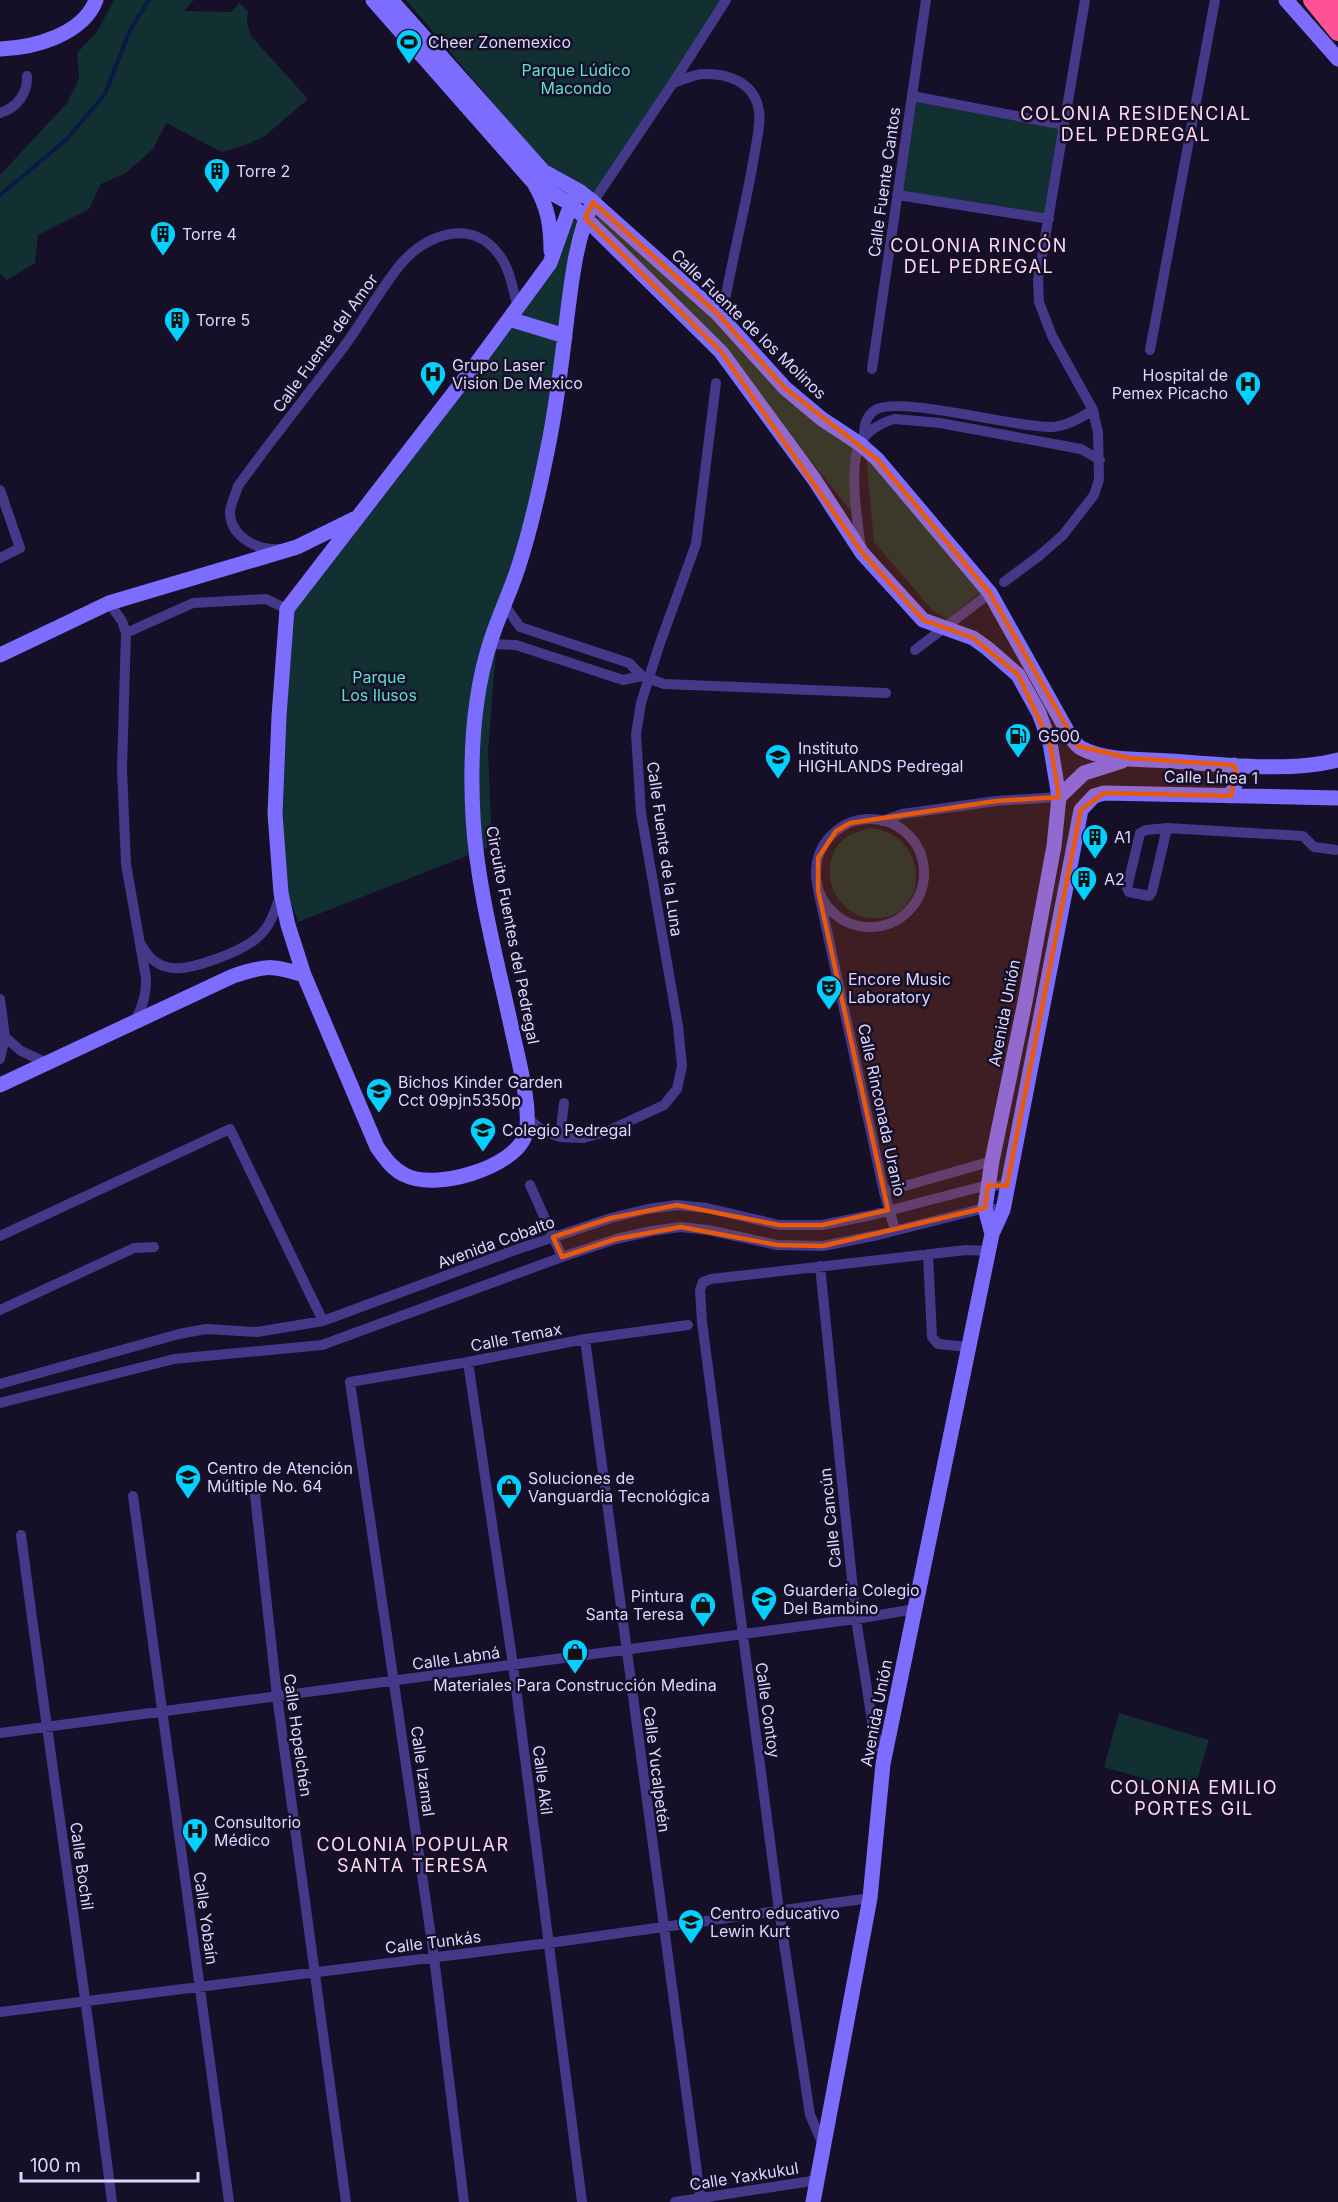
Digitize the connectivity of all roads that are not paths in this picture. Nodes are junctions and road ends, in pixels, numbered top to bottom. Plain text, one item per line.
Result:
1 (96, 0) edge
2 (373, 0) edge
3 (391, 0) edge
4 (726, 0) edge
5 (926, 0) edge
6 (1085, 0) edge
7 (1215, 0) edge
8 (1286, 0) edge
9 (1303, 0) edge
10 (1312, 0) edge
11 (1329, 0) edge
12 (1338, 11) edge
13 (1338, 32) edge
14 (1338, 45) edge
15 (0, 50) edge
16 (1338, 59) edge
17 (27, 76) dead end
18 (673, 83) junction
19 (912, 96) junction
20 (0, 113) edge
21 (1064, 125) junction
22 (534, 183) junction
23 (579, 190) junction
24 (898, 195) junction
25 (593, 202) junction
26 (571, 204) junction
27 (585, 218) junction
28 (1048, 219) junction
29 (562, 231) junction
30 (580, 240) junction
31 (550, 262) junction
32 (726, 295) dead end
33 (514, 313) junction
34 (565, 336) junction
35 (1150, 350) dead end
36 (872, 369) dead end
37 (716, 383) dead end
38 (1093, 410) junction
39 (993, 420) junction
40 (991, 434) junction
41 (862, 441) junction
42 (1100, 460) junction
43 (0, 490) edge
44 (360, 516) junction
45 (297, 547) junction
46 (862, 553) junction
47 (0, 558) edge
48 (1004, 582) dead end
49 (990, 592) junction
50 (109, 603) junction
51 (505, 606) junction
52 (287, 609) junction
53 (944, 629) junction
54 (126, 633) junction
55 (490, 644) junction
56 (915, 650) dead end
57 (0, 655) edge
58 (645, 677) junction
59 (886, 693) dead end
60 (1130, 758) junction
61 (1338, 760) edge
62 (1234, 765) junction
63 (1231, 796) junction
64 (1059, 798) junction
65 (1338, 798) edge
66 (1087, 803) joint
67 (882, 821) junction
68 (1167, 828) junction
69 (1336, 850) dead end
70 (818, 890) junction
71 (281, 893) junction
72 (140, 943) junction
73 (304, 975) junction
74 (0, 999) edge
75 (134, 1022) junction
76 (5, 1037) junction
77 (0, 1059) edge
78 (47, 1063) junction
79 (0, 1085) edge
80 (564, 1102) dead end
81 (528, 1119) junction
82 (560, 1137) junction
83 (992, 1161) junction
84 (530, 1185) dead end
85 (988, 1185) junction
86 (1007, 1186) junction
87 (884, 1192) junction
88 (985, 1208) junction
89 (888, 1210) junction
90 (1003, 1210) junction
91 (895, 1230) junction
92 (992, 1234) junction
93 (0, 1236) edge
94 (553, 1238) junction
95 (154, 1247) dead end
96 (988, 1251) junction
97 (928, 1254) junction
98 (562, 1257) junction
99 (820, 1266) junction
100 (0, 1310) edge
101 (323, 1321) junction
102 (688, 1325) dead end
103 (585, 1339) junction
104 (969, 1347) junction
105 (468, 1362) junction
106 (350, 1382) joint
107 (0, 1384) edge
108 (1, 1401) edge
109 (254, 1486) dead end
110 (133, 1496) dead end
111 (21, 1535) dead end
112 (915, 1610) junction
113 (856, 1619) junction
114 (743, 1634) junction
115 (626, 1650) junction
116 (513, 1665) junction
117 (395, 1681) junction
118 (277, 1696) junction
119 (163, 1712) junction
120 (46, 1727) junction
121 (0, 1733) edge
122 (884, 1764) junction
123 (870, 1898) junction
124 (779, 1910) junction
125 (662, 1926) junction
126 (549, 1942) junction
127 (434, 1957) junction
128 (316, 1973) junction
129 (201, 1986) junction
130 (86, 2000) junction
131 (0, 2012) edge
132 (824, 2147) junction
133 (818, 2180) junction
134 (701, 2200) edge
135 (112, 2202) edge
136 (229, 2202) edge
137 (346, 2202) edge
138 (464, 2202) edge
139 (582, 2202) edge
140 (675, 2202) edge
141 (813, 2202) edge

1 - 15 street
2 - 22 street
3 - 23 street, Calle Fuente de los Molinos
4 - 18 street, Circuito Fuentes del Pedregal
5 - 19 street, Calle Fuente Cantos
6 - 21 street
7 - 35 street
8 - 16 street
9 - 14 street
10 - 13 highway
11 - 12 highway
17 - 20 street
18 - 25 street, Circuito Fuentes del Pedregal
18 - 32 street
19 - 21 street
19 - 24 street, Calle Fuente Cantos
21 - 28 street
22 - 26 street
22 - 31 street
23 - 25 street, Calle Fuente de los Molinos
23 - 26 street
24 - 28 street
24 - 36 street, Calle Fuente Cantos
25 - 27 street, Circuito Fuentes del Pedregal
25 - 41 street, Calle Fuente de los Molinos
26 - 27 street
26 - 29 street
27 - 30 street, Circuito Fuentes del Pedregal
27 - 46 street
28 - 38 street
29 - 30 street
29 - 31 street
30 - 34 street, Circuito Fuentes del Pedregal
31 - 33 street
33 - 34 street
33 - 44 street
33 - 45 street, Calle Fuente del Amor
34 - 51 street, Circuito Fuentes del Pedregal
37 - 58 street, Calle Fuente de la Luna
38 - 39 street
38 - 42 street
39 - 40 street
39 - 41 street
40 - 41 street
40 - 42 street
41 - 46 street
41 - 49 street, Calle Fuente de los Molinos
42 - 48 street
43 - 47 street
44 - 45 street
44 - 52 street
45 - 50 street
46 - 53 street
49 - 53 street
49 - 60 street, Calle Fuente de los Molinos
50 - 54 street
50 - 57 street
51 - 55 street, Circuito Fuentes del Pedregal
51 - 58 street
52 - 54 street
52 - 71 street, Circuito Fuentes del Pedregal
53 - 56 street
53 - 64 street
54 - 72 street
55 - 58 street
55 - 81 street, Circuito Fuentes del Pedregal
58 - 59 street
58 - 82 street, Calle Fuente de la Luna
60 - 62 street, Calle Línea 1
60 - 64 street
61 - 62 street, Calle Línea 1
62 - 63 street
63 - 65 street, Calle Línea 1
63 - 66 street, Calle Línea 1
64 - 67 street
64 - 83 street, Avenida Unión
66 - 86 street, Avenida Unión
67 - 70 street
67 - 70 street
68 - 68 street
68 - 69 street
70 - 87 street, Calle Rinconada Uranio
71 - 72 street
71 - 73 street, Circuito Fuentes del Pedregal
72 - 75 street
73 - 75 street
73 - 81 street, Circuito Fuentes del Pedregal
74 - 76 street
75 - 78 street
76 - 77 street
76 - 78 street
78 - 79 street
80 - 82 street
81 - 82 street, Calle Fuente de la Luna
83 - 85 street, Avenida Unión
83 - 87 street
84 - 94 street
85 - 86 street, Avenida Cobalto
85 - 88 street, Avenida Unión
85 - 89 street, Avenida Cobalto
86 - 90 street, Avenida Unión
87 - 89 street, Calle Rinconada Uranio
88 - 90 street
88 - 91 street
88 - 92 street, Avenida Unión
89 - 91 street, Calle Rinconada Uranio
89 - 94 street, Avenida Cobalto
90 - 92 street, Avenida Unión
91 - 98 street
92 - 96 street, Avenida Unión
93 - 101 street
94 - 98 street
94 - 101 street, Avenida Cobalto
95 - 100 street
96 - 97 street
96 - 104 street, Avenida Unión
97 - 99 street
97 - 104 street
98 - 108 street
99 - 113 street, Calle Cancún
99 - 114 street, Calle Contoy
101 - 107 street, Avenida Cobalto
102 - 103 street, Calle Temax
103 - 105 street, Calle Temax
103 - 115 street, Calle Yucalpetén
104 - 112 street, Avenida Unión
105 - 106 street, Calle Temax
105 - 116 street, Calle Akil
106 - 117 street, Calle Izamal
109 - 118 street, Calle Hopelchén
110 - 119 street, Calle Yobaín
111 - 120 street, Calle Bochil
112 - 113 street, Calle Labná
112 - 122 street, Avenida Unión
113 - 114 street, Calle Labná
113 - 122 street, Calle Cancún
114 - 115 street, Calle Labná
114 - 124 street, Calle Contoy
115 - 116 street, Calle Labná
115 - 125 street, Calle Yucalpetén
116 - 117 street, Calle Labná
116 - 126 street, Calle Akil
117 - 118 street, Calle Labná
117 - 127 street, Calle Izamal
118 - 119 street, Calle Labná
118 - 128 street, Calle Hopelchén
119 - 120 street, Calle Labná
119 - 129 street, Calle Yobaín
120 - 121 street, Calle Labná
120 - 130 street, Calle Bochil
122 - 123 street, Avenida Unión
123 - 124 street, Calle Tunkás
123 - 132 street, Avenida Unión
124 - 125 street, Calle Tunkás
124 - 132 street, Calle Contoy
125 - 126 street, Calle Tunkás
125 - 134 street, Calle Yucalpetén
126 - 127 street, Calle Tunkás
126 - 139 street, Calle Akil
127 - 128 street, Calle Tunkás
127 - 138 street, Calle Izamal
128 - 129 street, Calle Tunkás
128 - 137 street, Calle Hopelchén
129 - 130 street, Calle Tunkás
129 - 136 street, Calle Yobaín
130 - 131 street, Calle Tunkás
130 - 135 street, Calle Bochil
132 - 133 street, Avenida Unión
133 - 134 street, Calle Yaxkukul
133 - 141 street, Avenida Unión
134 - 140 street, Calle Yaxkukul

